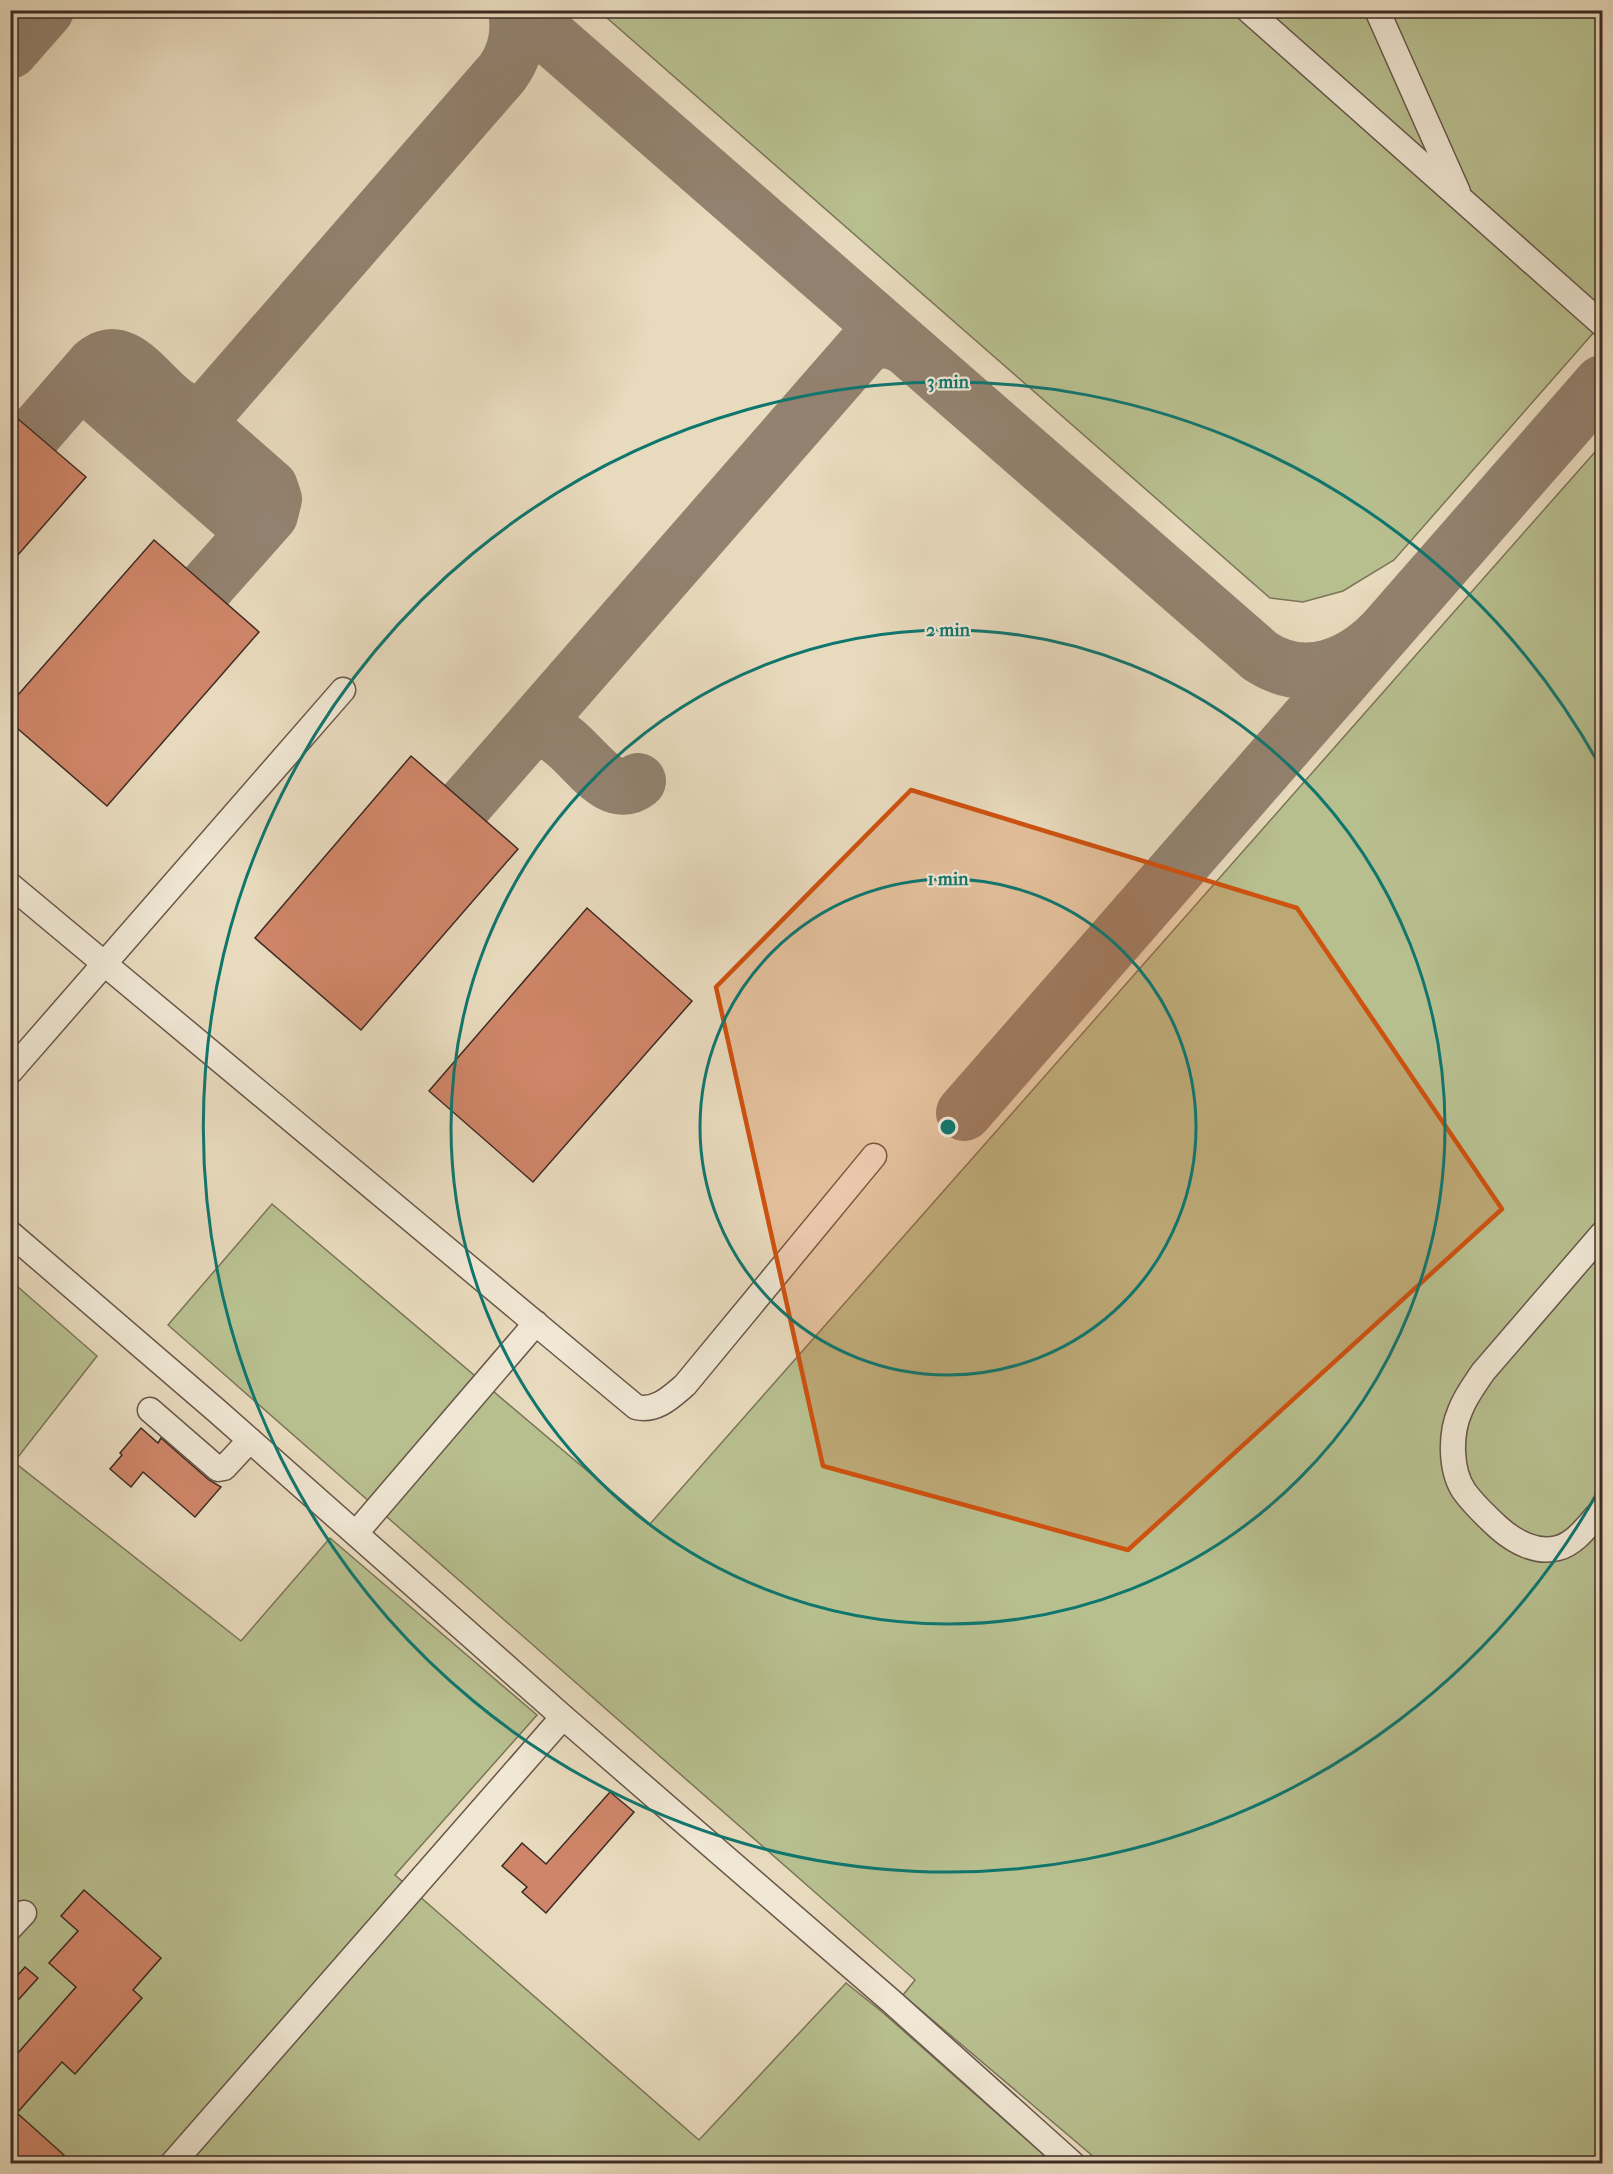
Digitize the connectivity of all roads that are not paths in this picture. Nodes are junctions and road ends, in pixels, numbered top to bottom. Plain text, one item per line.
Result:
1 (1248, 10) edge
2 (1377, 10) edge
3 (1462, 200) junction
4 (1602, 324) edge
5 (343, 690) dead end
6 (10, 885) edge
7 (106, 964) junction
8 (10, 1072) edge
9 (874, 1156) dead end
10 (10, 1233) edge
11 (1602, 1234) edge
12 (536, 1323) junction
13 (150, 1410) dead end
14 (250, 1440) junction
15 (1602, 1510) edge
16 (356, 1533) junction
17 (563, 1716) junction
18 (172, 2163) edge
19 (1072, 2163) edge

1 - 3 lane
2 - 3 lane
3 - 4 lane
5 - 7 lane
6 - 7 lane
7 - 8 lane
7 - 12 lane
9 - 12 lane
10 - 14 lane
11 - 15 lane
12 - 16 lane
13 - 14 lane
14 - 16 lane
16 - 17 lane
17 - 18 lane
17 - 19 lane

